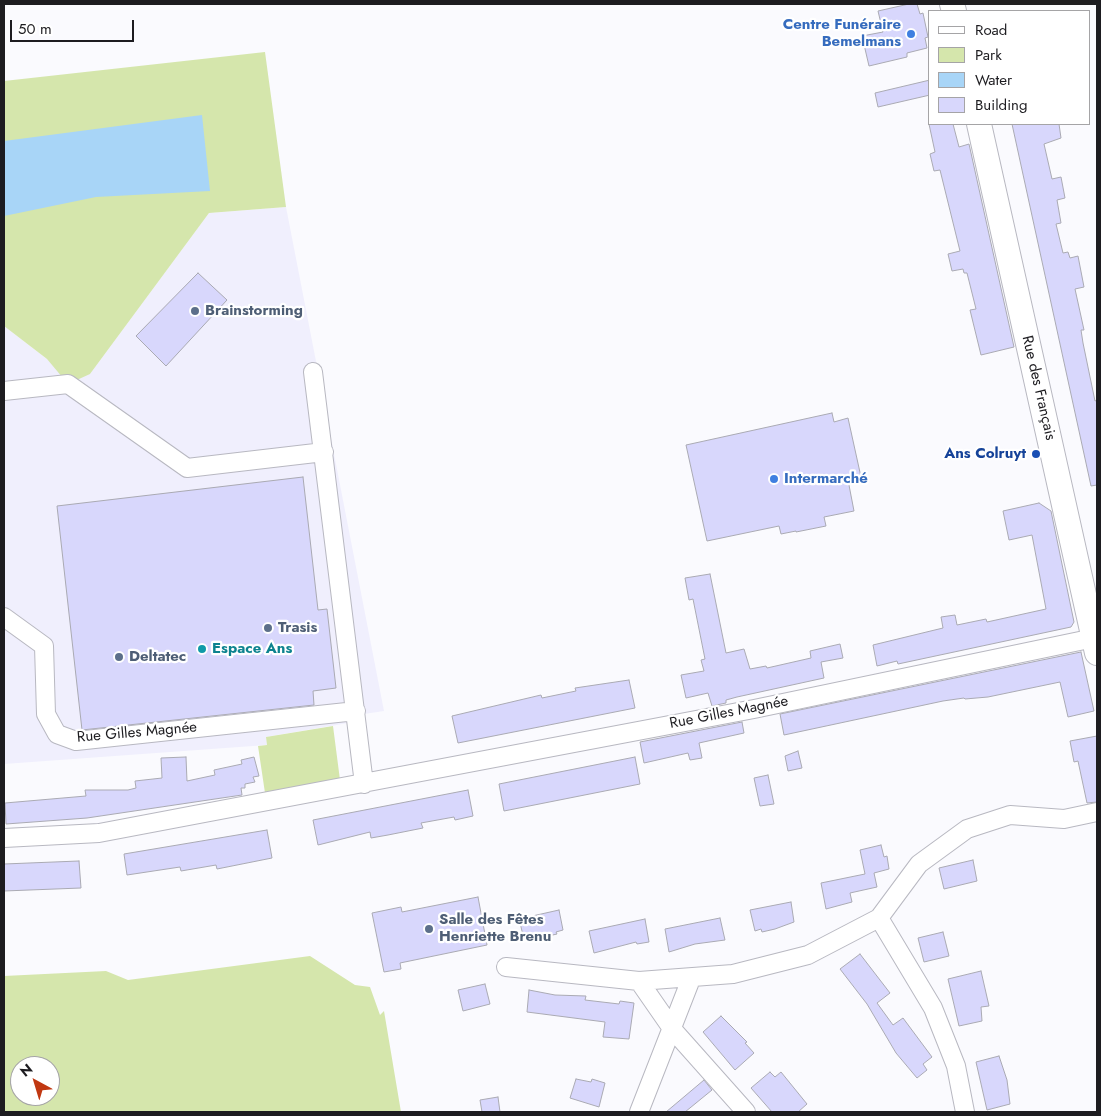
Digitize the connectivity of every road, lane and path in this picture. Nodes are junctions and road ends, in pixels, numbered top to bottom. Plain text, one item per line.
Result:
1 (979, 125) edge
2 (313, 372) dead end
3 (4, 392) edge
4 (324, 452) junction
5 (4, 617) edge
6 (1096, 645) edge
7 (356, 711) junction
8 (364, 784) junction
9 (1097, 812) edge
10 (4, 838) edge
11 (879, 918) junction
12 (506, 968) dead end
13 (691, 979) junction
14 (639, 981) junction
15 (673, 1030) junction
16 (639, 1112) edge
17 (746, 1112) edge
18 (965, 1112) edge

1 - 6 main road, Rue des Français
2 - 4 street
3 - 4 street
4 - 7 street
5 - 7 street, Rue Gilles Magnée
6 - 8 street, Rue Gilles Magnée
7 - 8 street
8 - 10 street, Rue Gilles Magnée
9 - 11 street
11 - 13 street
11 - 18 street
12 - 14 street
13 - 14 street
13 - 15 street
14 - 15 street
15 - 16 street
15 - 17 street

